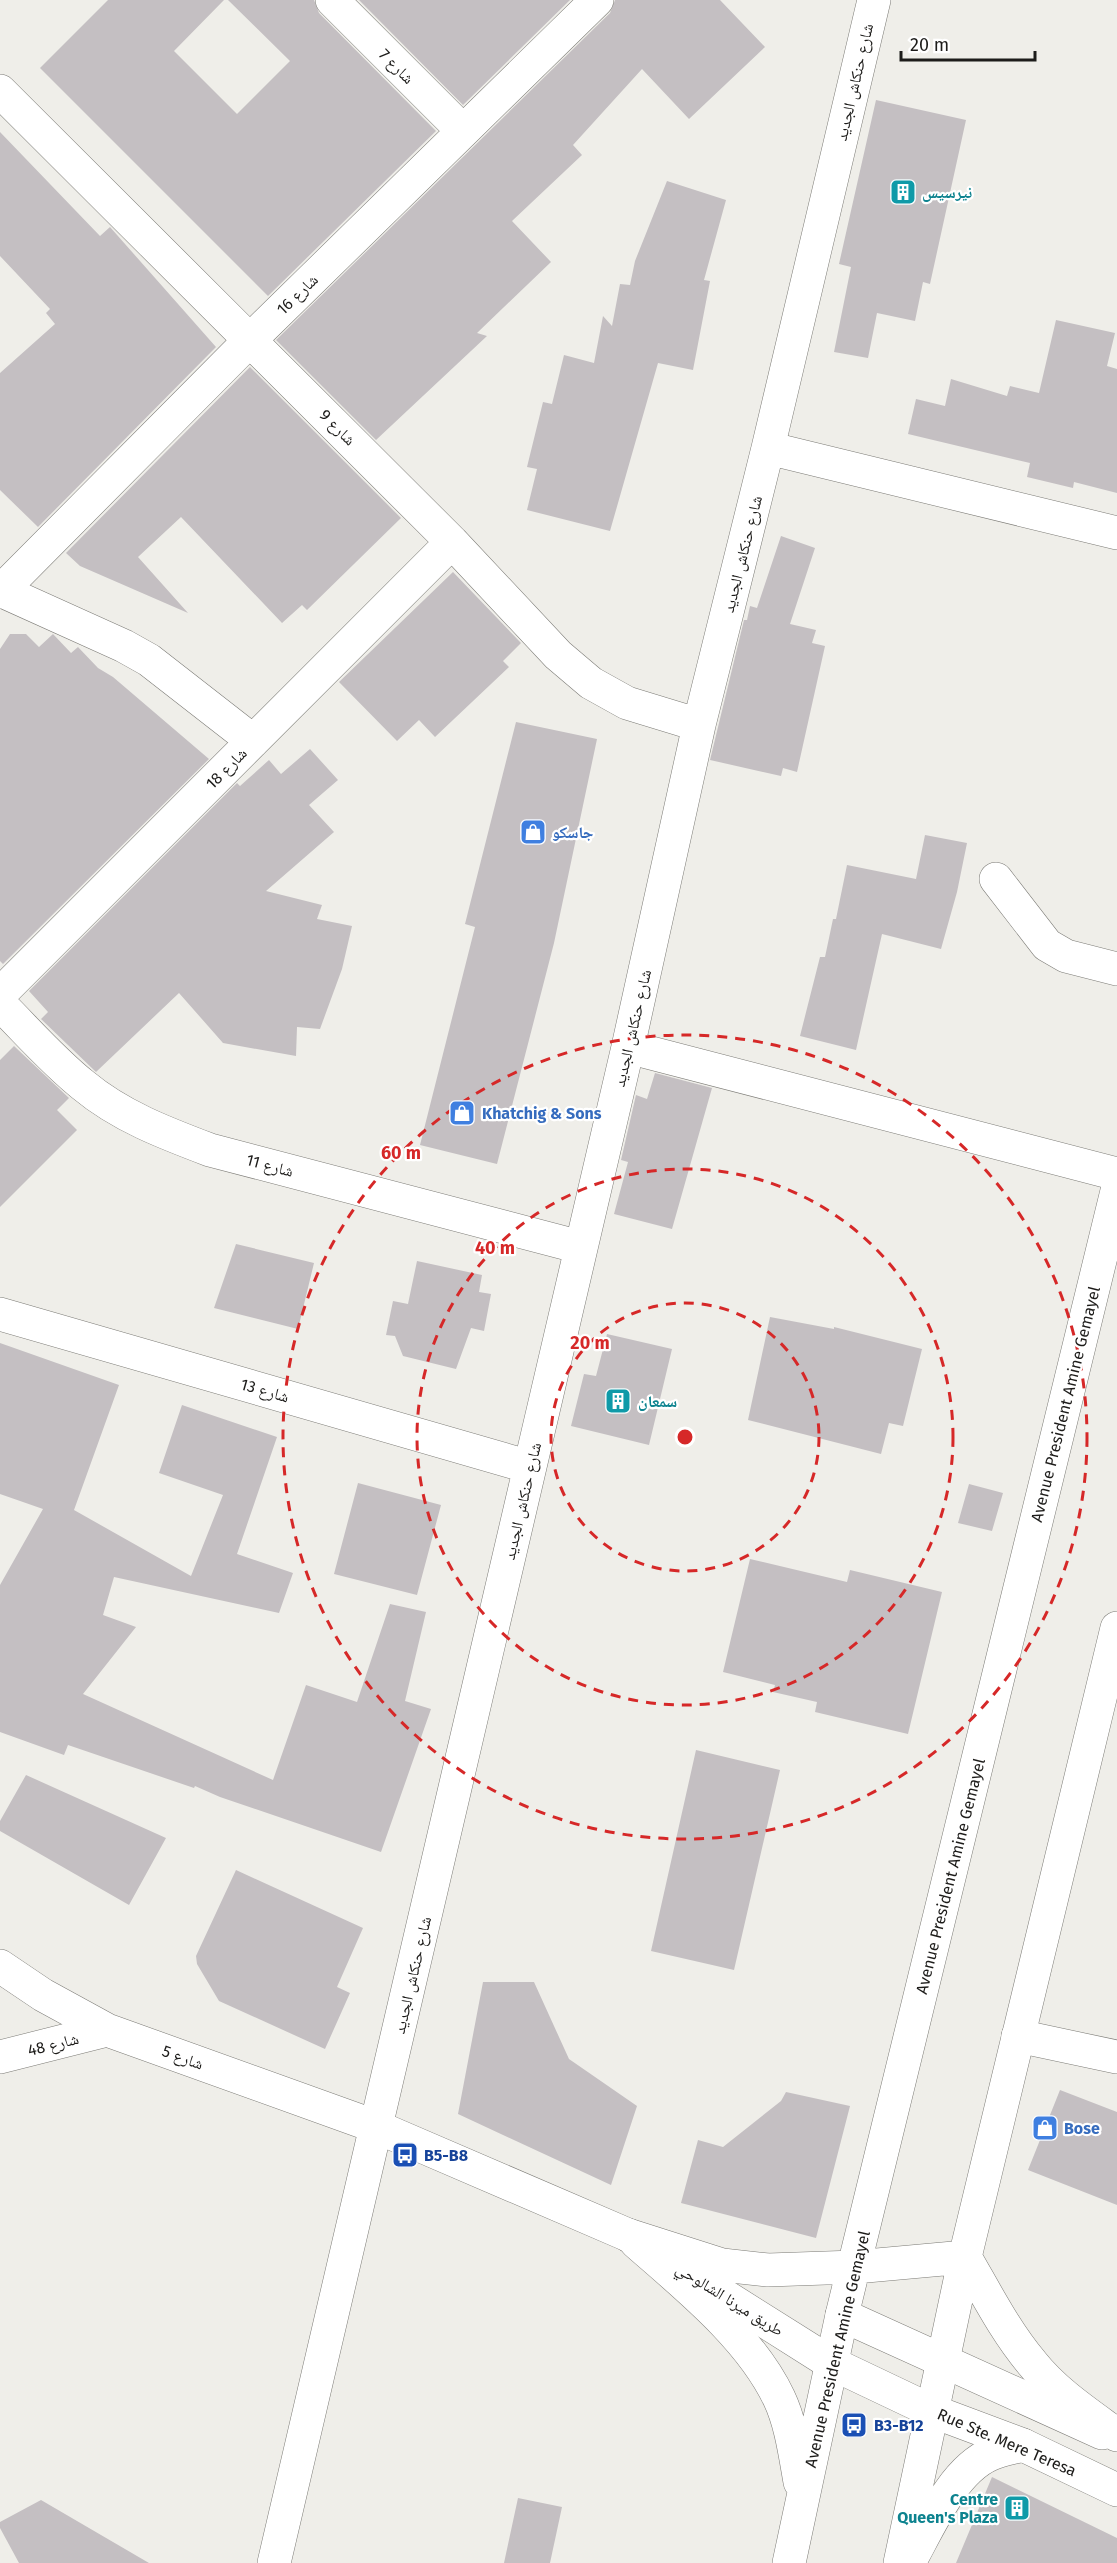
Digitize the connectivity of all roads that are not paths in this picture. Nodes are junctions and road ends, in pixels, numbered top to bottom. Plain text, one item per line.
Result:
1 (332, 0) edge
2 (597, 0) edge
3 (874, 0) edge
4 (0, 91) edge
5 (463, 131) junction
6 (250, 340) junction
7 (768, 448) junction
8 (1117, 533) edge
9 (452, 542) junction
10 (0, 591) edge
11 (699, 724) junction
12 (253, 741) junction
13 (996, 879) dead end
14 (1117, 969) edge
15 (0, 994) edge
16 (0, 1004) edge
17 (628, 1047) junction
18 (1117, 1174) edge
19 (1117, 1191) edge
20 (580, 1247) junction
21 (0, 1314) edge
22 (530, 1467) junction
23 (1117, 1628) edge
24 (3, 1977) edge
25 (107, 2030) junction
26 (1018, 2036) junction
27 (0, 2057) edge
28 (1117, 2057) edge
29 (377, 2127) junction
30 (628, 2235) junction
31 (965, 2257) junction
32 (855, 2267) junction
33 (842, 2315) junction
34 (943, 2361) junction
35 (831, 2363) junction
36 (932, 2410) junction
37 (1117, 2435) edge
38 (1117, 2440) edge
39 (1023, 2445) junction
40 (1117, 2490) edge
41 (803, 2499) junction
42 (274, 2563) edge
43 (789, 2563) edge
44 (900, 2563) edge
45 (909, 2563) edge

1 - 5 main road, شارع 7
2 - 5 main road, شارع 16
3 - 7 main road, شارع حنكاش الجديد
4 - 6 main road, شارع 9
5 - 6 main road, شارع 16
6 - 9 main road, شارع 9
6 - 10 main road, شارع 16
7 - 8 main road
7 - 11 main road, شارع حنكاش الجديد
9 - 11 main road, شارع 9
9 - 12 main road, شارع 18
10 - 12 main road
11 - 17 main road, شارع حنكاش الجديد
12 - 15 main road, شارع 18
13 - 14 main road
16 - 20 main road, شارع 11
17 - 18 main road
17 - 20 main road, شارع حنكاش الجديد
19 - 32 main road, Avenue President Amine Gemayel
20 - 22 main road, شارع حنكاش الجديد
21 - 22 main road, شارع 13
22 - 29 main road, شارع حنكاش الجديد
23 - 26 main road
24 - 25 main road, شارع 5
25 - 27 main road, شارع 48
25 - 29 main road, شارع 5
26 - 28 main road
26 - 31 main road
29 - 30 main road, شارع 5
29 - 42 main road, شارع حنكاش الجديد
30 - 32 main road
30 - 35 main road, طريق ميرنا الشالوحي
30 - 41 main road
31 - 32 main road
31 - 34 main road
31 - 37 main road
32 - 33 main road, Avenue President Amine Gemayel
33 - 34 main road
33 - 35 main road, Avenue President Amine Gemayel
34 - 36 main road
34 - 38 main road
35 - 36 main road, Rue Ste. Mere Teresa
35 - 41 main road, Avenue President Amine Gemayel
36 - 39 main road, Rue Ste. Mere Teresa
36 - 44 main road
39 - 40 main road, Rue Ste. Mere Teresa
39 - 45 main road
41 - 43 main road, Avenue President Amine Gemayel

